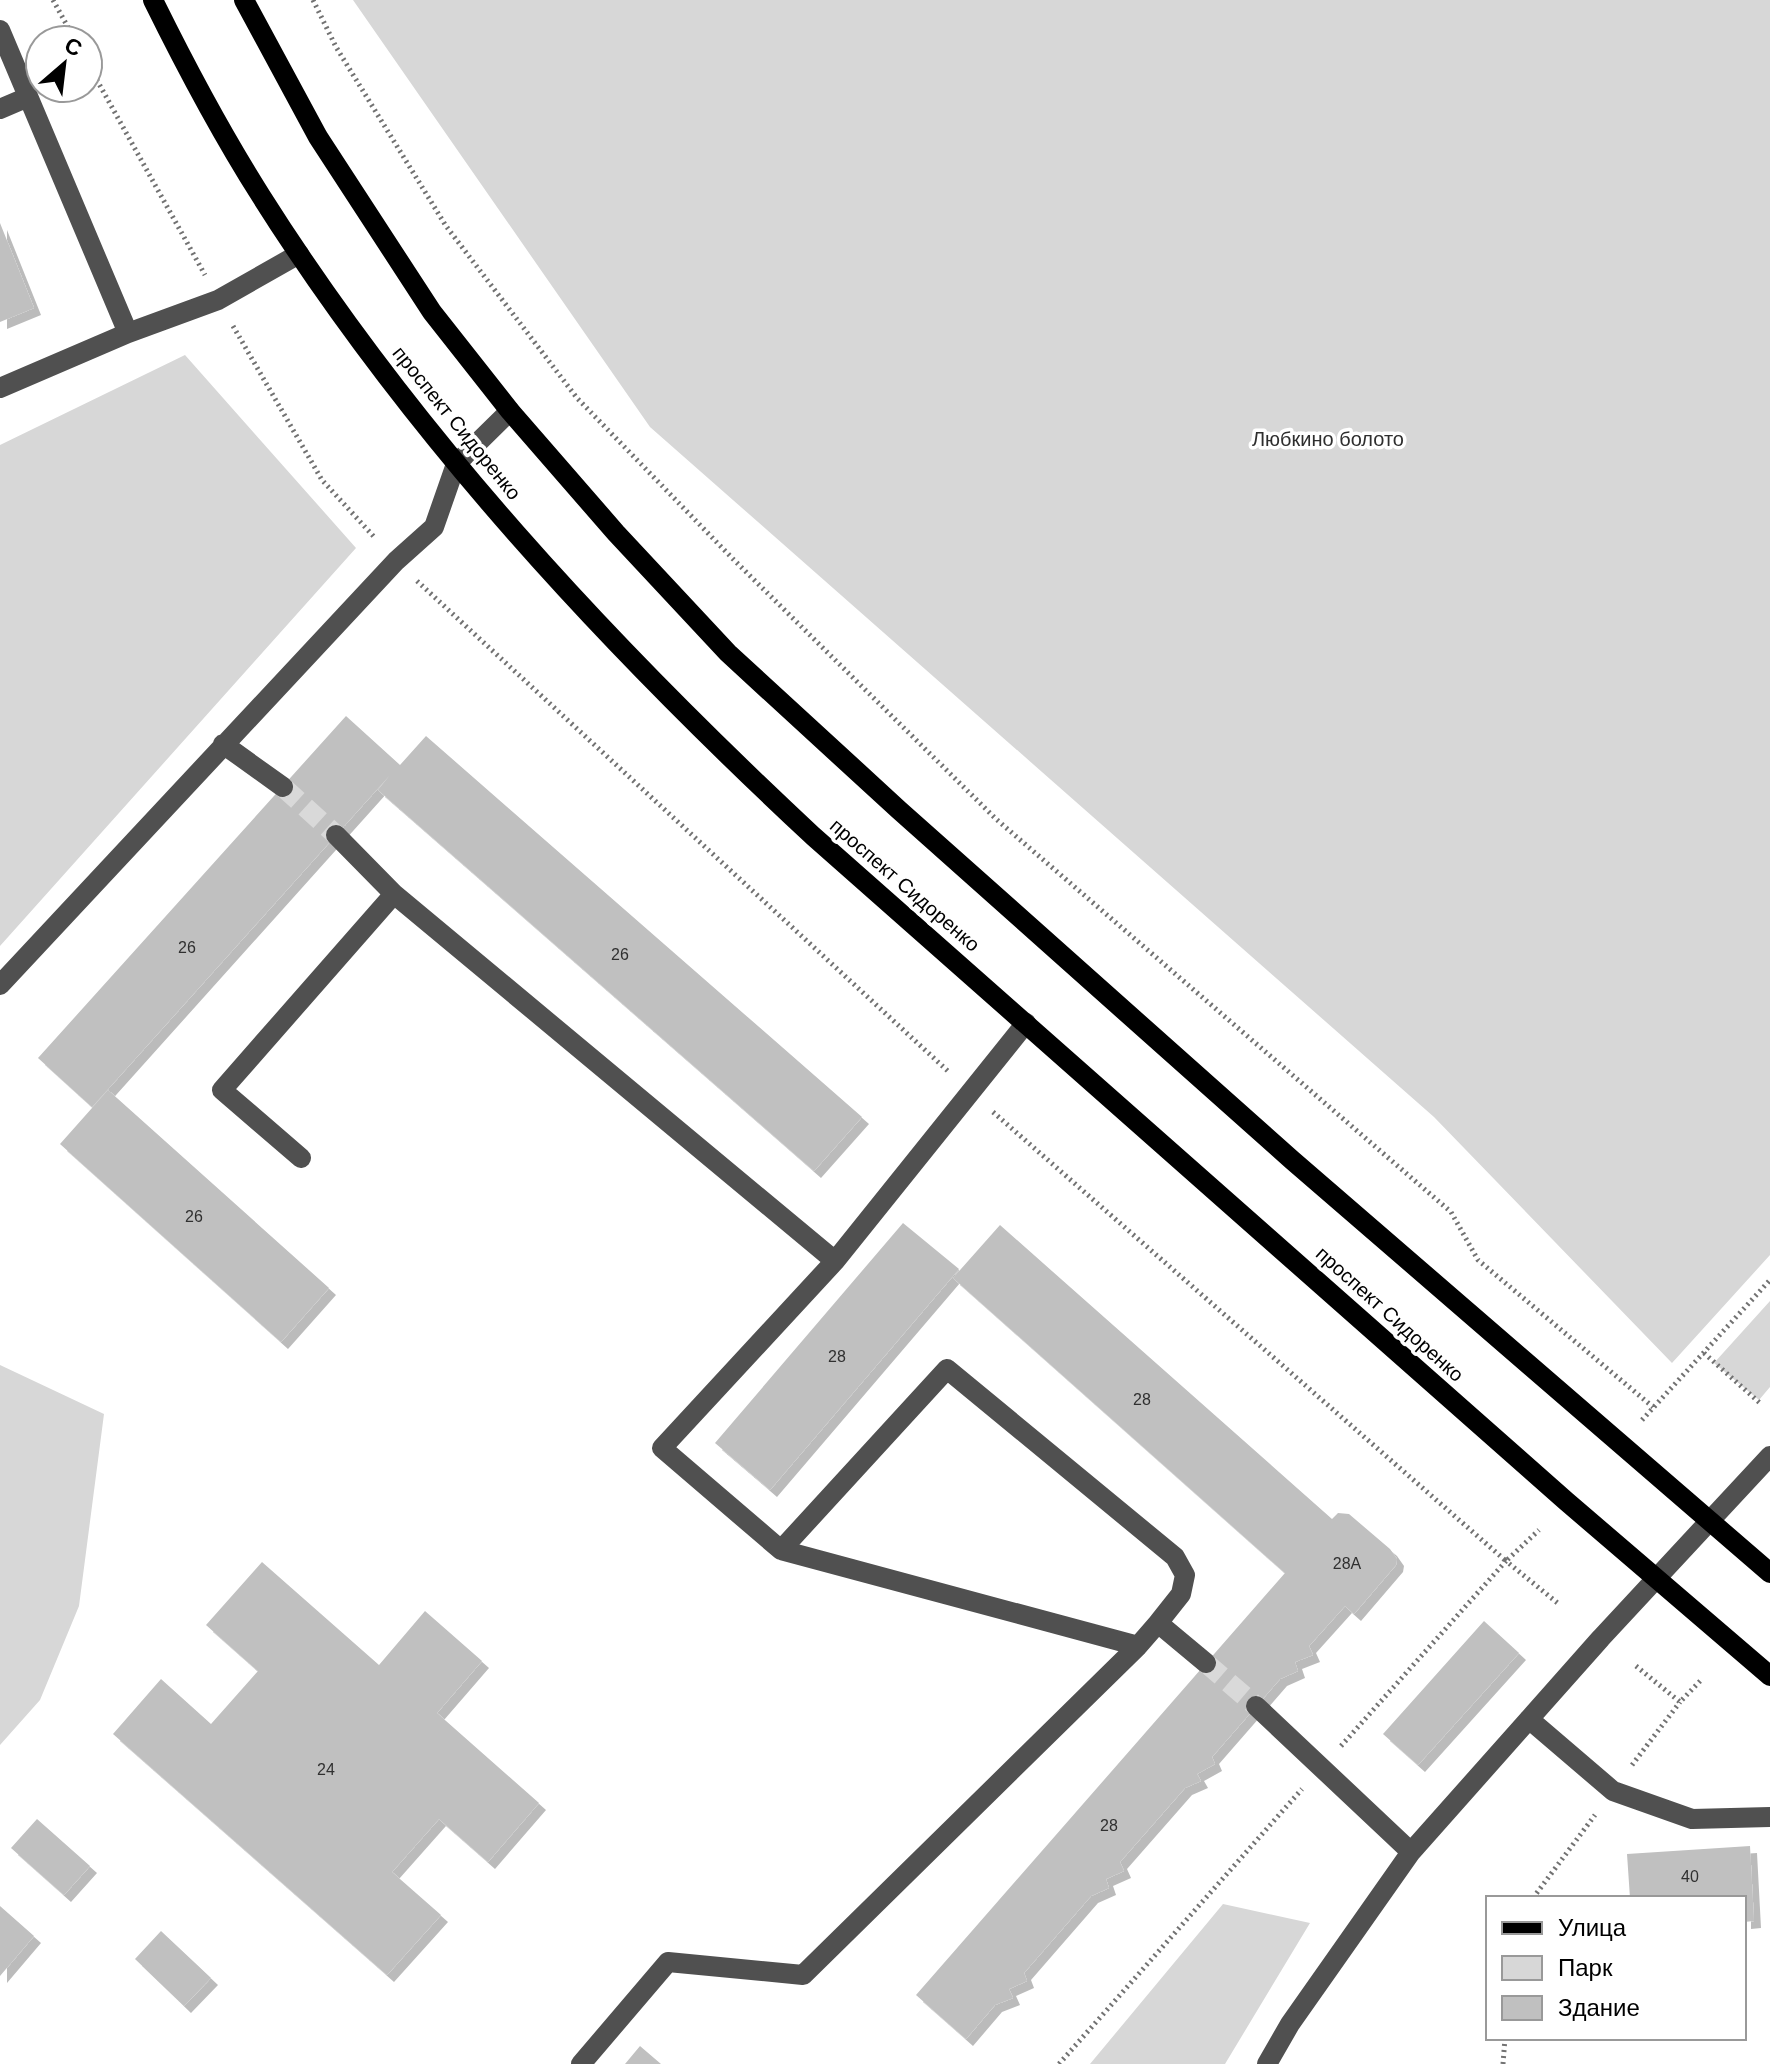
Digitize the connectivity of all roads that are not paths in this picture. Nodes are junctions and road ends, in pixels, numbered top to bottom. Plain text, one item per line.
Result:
1 (153, 0) edge
2 (244, 0) edge
3 (0, 30) edge
4 (24, 87) edge
5 (24, 99) edge
6 (31, 104) edge
7 (0, 109) edge
8 (299, 254) junction
9 (128, 333) junction
10 (0, 388) edge
11 (510, 411) junction
12 (456, 464) junction
13 (223, 744) junction
14 (283, 787) tunnel mouth
15 (336, 835) tunnel mouth
16 (394, 894) junction
17 (0, 985) edge
18 (1026, 1023) junction
19 (301, 1158) dead end
20 (835, 1261) junction
21 (1770, 1456) edge
22 (1710, 1521) junction
23 (781, 1550) junction
24 (1770, 1573) edge
25 (1656, 1578) junction
26 (1158, 1623) junction
27 (1138, 1646) junction
28 (1206, 1663) tunnel mouth
29 (1770, 1676) edge
30 (1256, 1706) tunnel mouth
31 (1529, 1719) junction
32 (1770, 1817) edge
33 (1411, 1852) junction
34 (581, 2064) edge
35 (1267, 2064) edge

1 - 8 main road, проспект Сидоренко
2 - 11 main road
3 - 4 street
5 - 7 street
6 - 9 street
8 - 9 street
8 - 12 main road, проспект Сидоренко
9 - 10 street
11 - 12 street
11 - 22 main road
12 - 13 street
12 - 18 main road, проспект Сидоренко
13 - 14 street
13 - 17 street
15 - 16 street
16 - 19 street
16 - 20 street
18 - 20 street
18 - 25 main road, проспект Сидоренко
20 - 23 street
21 - 22 street
22 - 24 main road
22 - 25 street
23 - 26 street
23 - 27 street
25 - 29 main road, проспект Сидоренко
25 - 31 street
26 - 27 street
26 - 28 street
27 - 34 street
30 - 33 street
31 - 32 street
31 - 33 street
33 - 35 street

